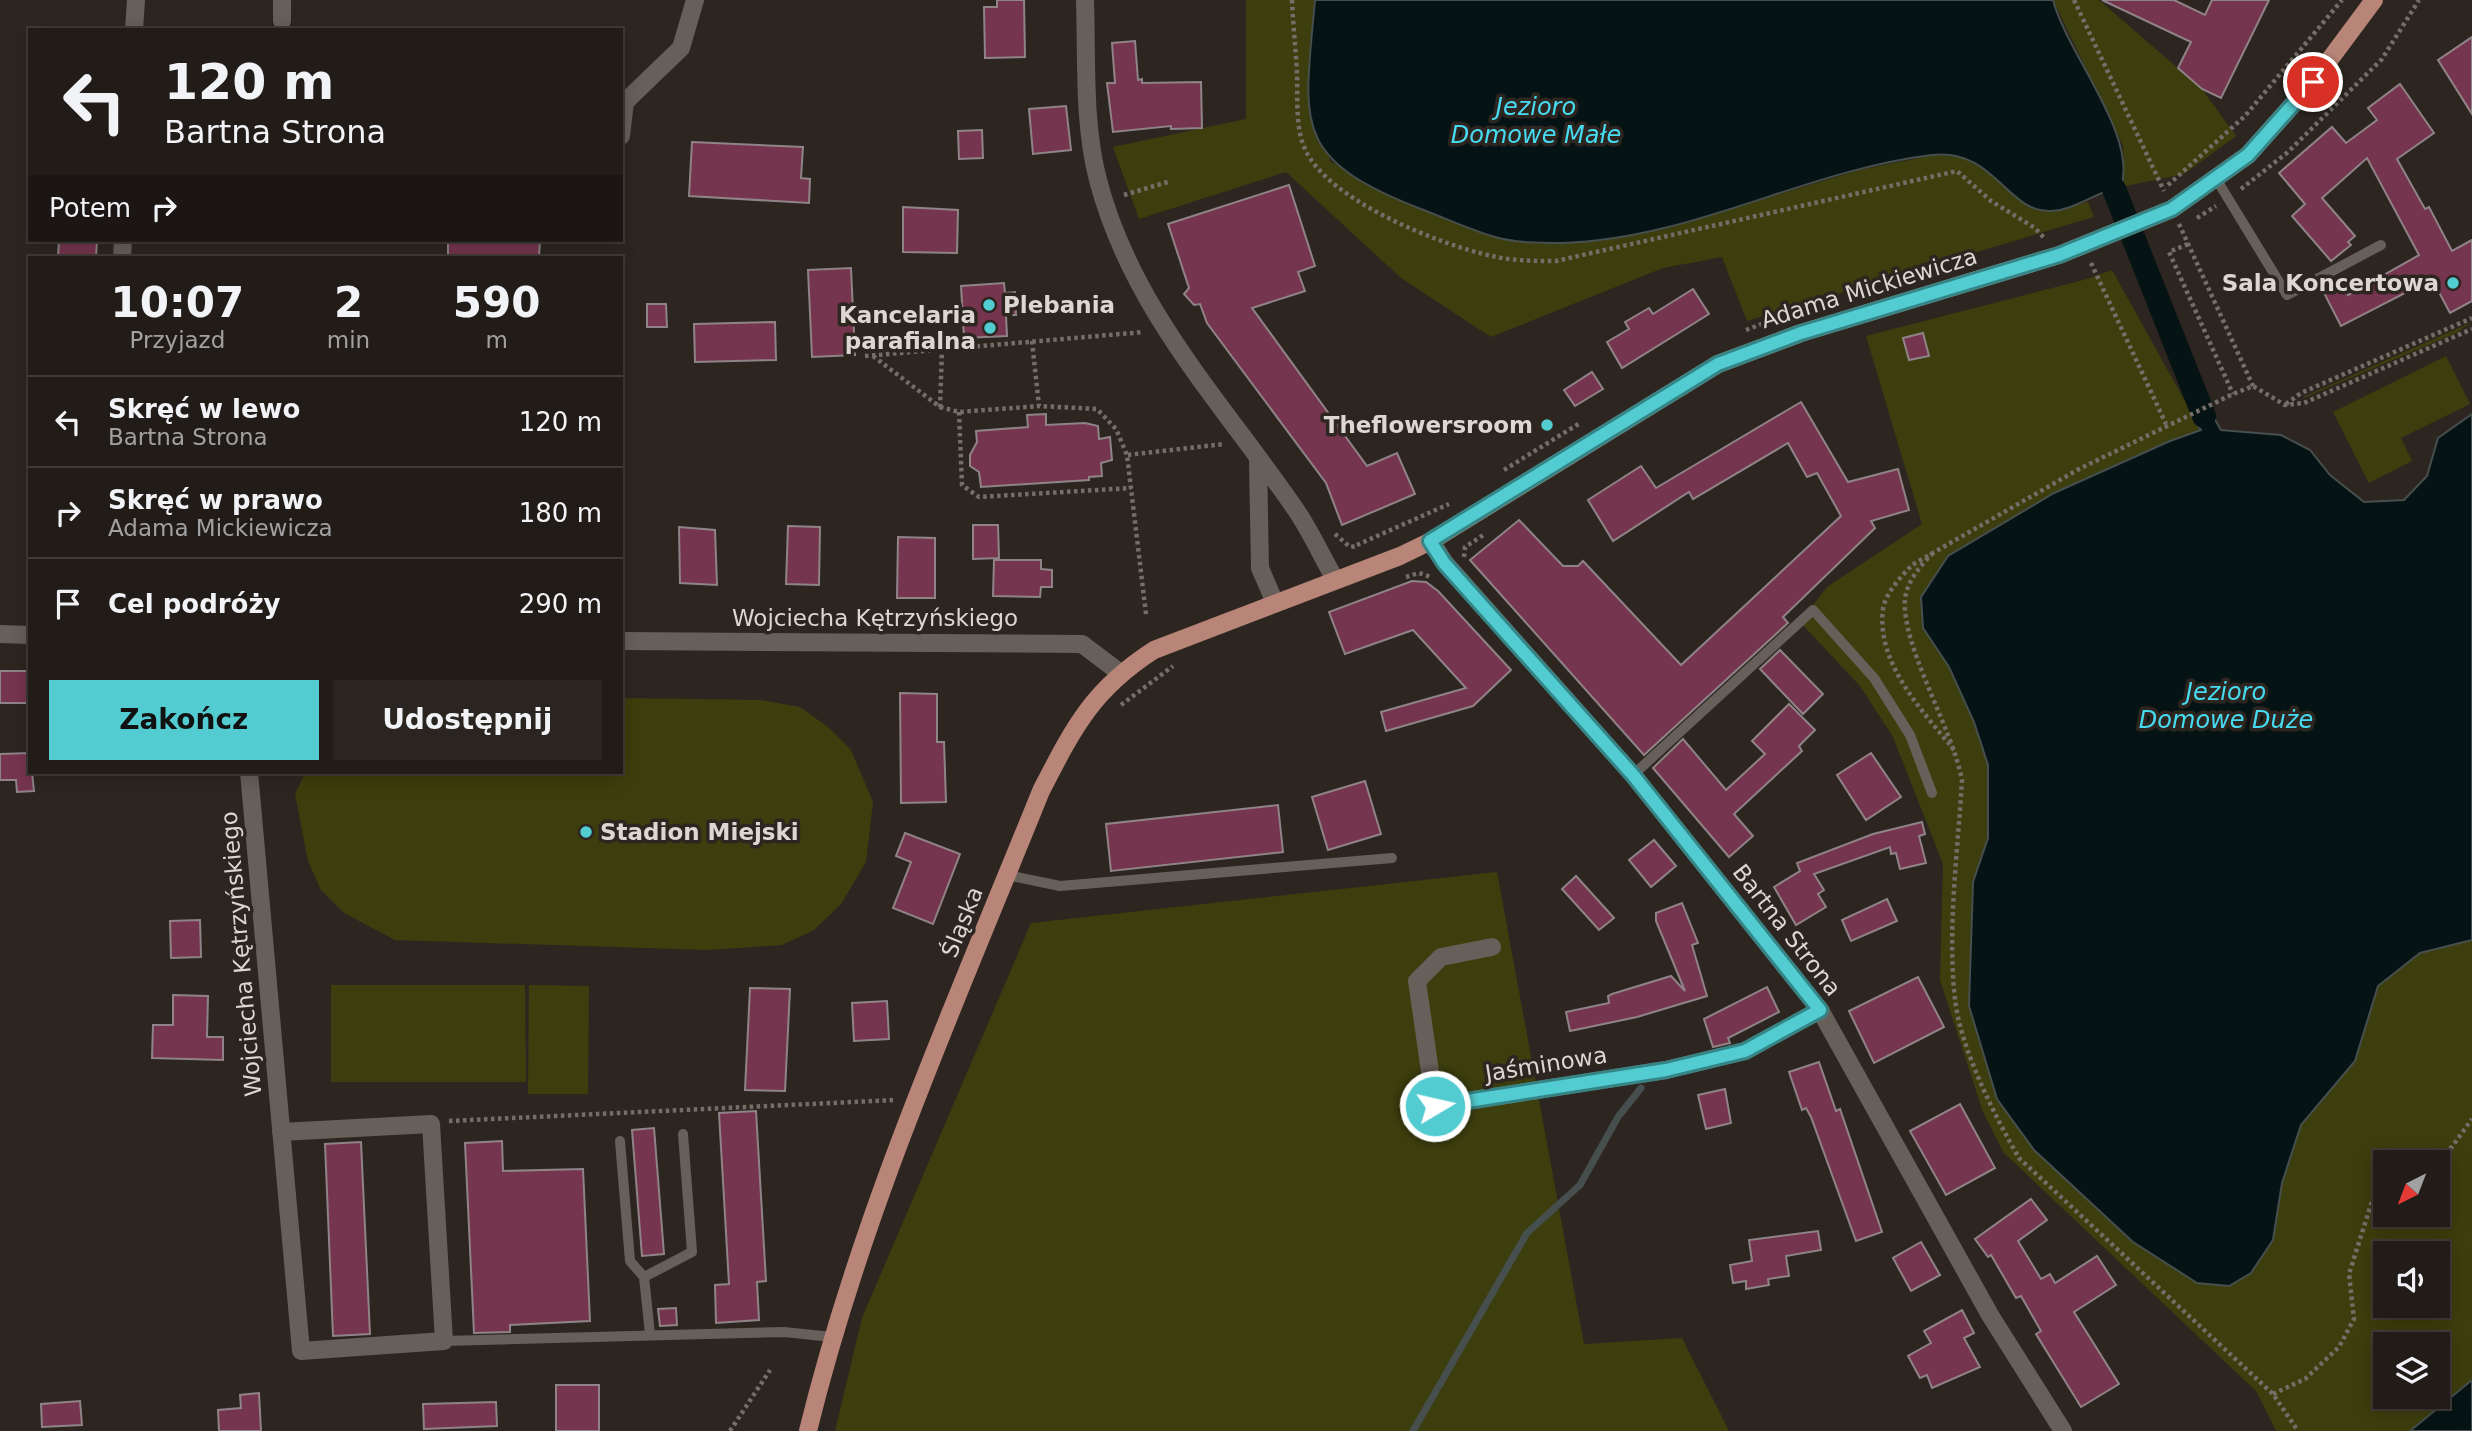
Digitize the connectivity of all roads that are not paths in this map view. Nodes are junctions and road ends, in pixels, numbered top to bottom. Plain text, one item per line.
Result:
1 (136, 0) edge
2 (282, 0) edge
3 (695, 0) edge
4 (1085, 0) edge
5 (2374, 0) edge
6 (282, 21) dead end
7 (134, 28) edge
8 (623, 119) edge
9 (2215, 177) junction
10 (2381, 245) dead end
11 (1258, 461) junction
12 (1430, 541) junction
13 (1335, 579) junction
14 (1275, 603) junction
15 (0, 634) edge
16 (28, 635) edge
17 (623, 641) edge
18 (1119, 672) junction
19 (249, 774) edge
20 (1633, 775) junction
21 (1932, 793) dead end
22 (1392, 858) dead end
23 (1007, 875) junction
24 (1492, 947) dead end
25 (1820, 1010) junction
26 (281, 1132) junction
27 (682, 1134) dead end
28 (620, 1141) dead end
29 (645, 1277) junction
30 (650, 1334) junction
31 (832, 1337) junction
32 (444, 1340) junction
33 (808, 1431) edge
34 (2063, 1431) edge

1 - 7 street
2 - 6 street
3 - 8 street
4 - 11 street
5 - 9 main road, Adama Mickiewicza
9 - 10 lane
9 - 12 main road, Adama Mickiewicza
11 - 13 street
11 - 14 street
12 - 13 main road, Adama Mickiewicza
12 - 20 street, Bartna Strona
13 - 14 main road, Śląska
14 - 18 main road, Śląska
15 - 16 street
17 - 18 street, Wojciecha Kętrzyńskiego
18 - 23 main road, Śląska
19 - 26 street, Wojciecha Kętrzyńskiego
20 - 21 lane
20 - 25 street, Bartna Strona
22 - 23 lane
23 - 31 main road, Śląska
24 - 25 street, Jaśminowa
25 - 34 street, Bartna Strona
26 - 32 street, Wojciecha Kętrzyńskiego
26 - 32 street
27 - 29 lane
28 - 29 lane
29 - 30 lane
30 - 31 lane
30 - 32 lane
31 - 33 main road, Śląska

